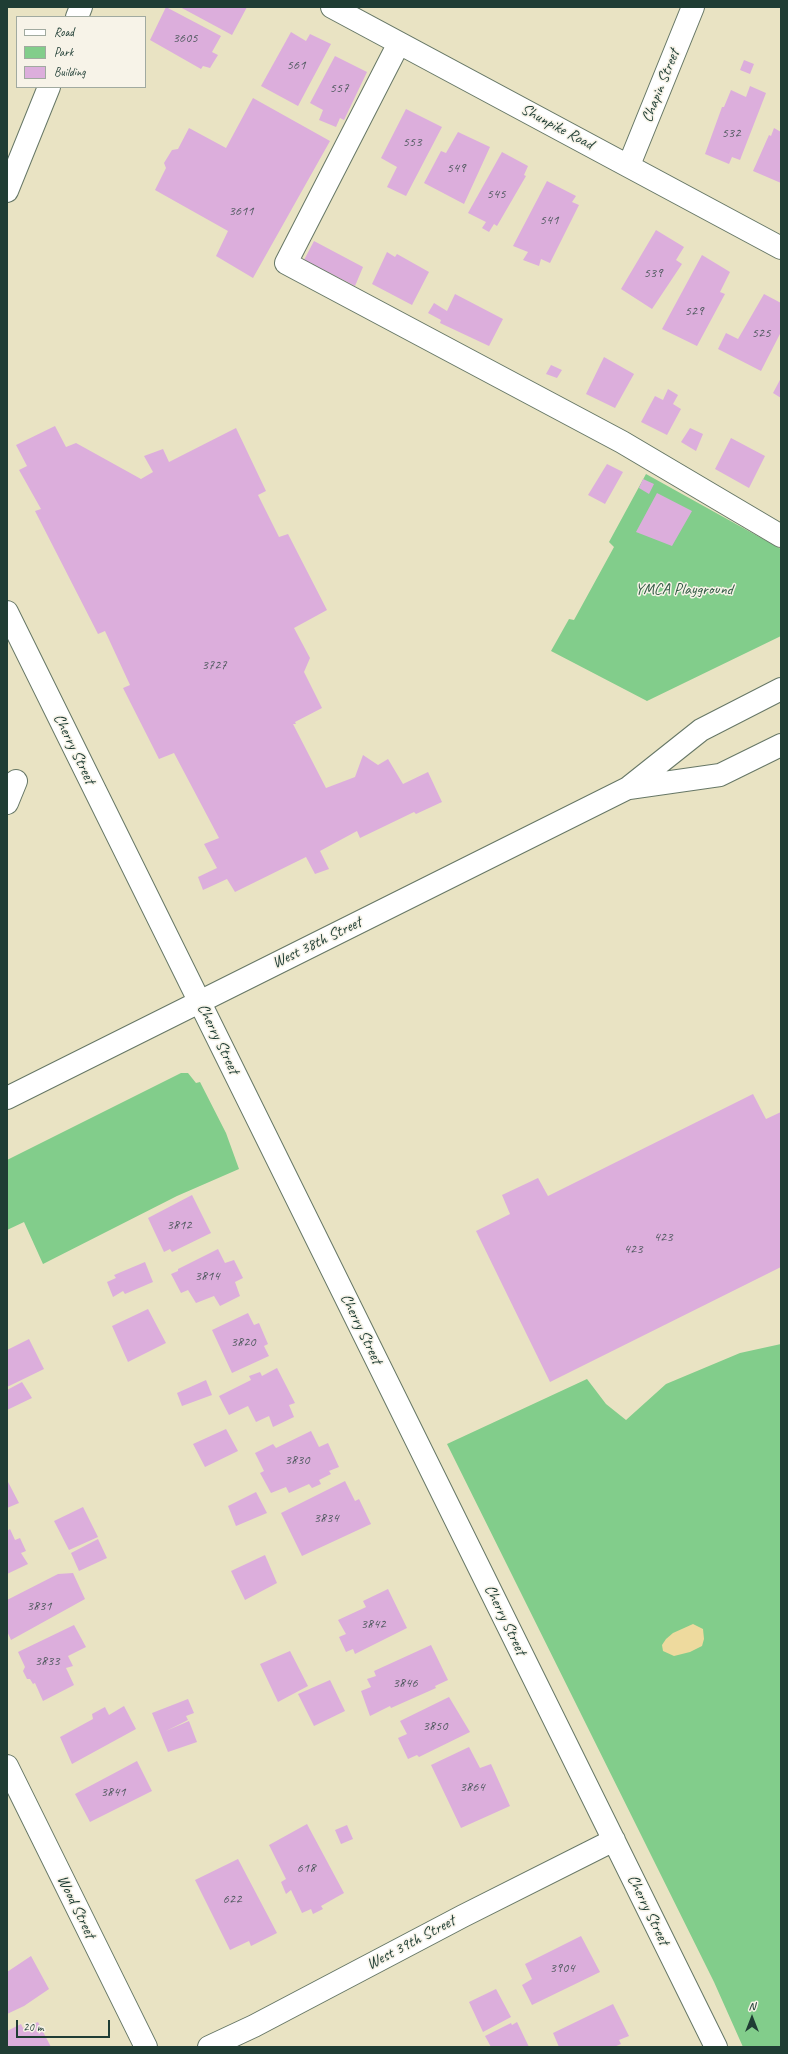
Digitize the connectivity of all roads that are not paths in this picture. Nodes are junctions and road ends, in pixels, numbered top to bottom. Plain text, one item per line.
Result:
1 (332, 7) edge
2 (693, 7) edge
3 (399, 42) junction
4 (49, 88) edge
5 (629, 165) junction
6 (7, 191) edge
7 (781, 248) edge
8 (781, 536) edge
9 (7, 612) edge
10 (781, 689) edge
11 (781, 745) edge
12 (16, 781) dead end
13 (628, 788) junction
14 (7, 804) edge
15 (200, 1002) junction
16 (7, 1098) edge
17 (7, 1766) edge
18 (614, 1840) junction
19 (146, 2047) edge
20 (209, 2047) edge
21 (716, 2047) edge

1 - 3 street, Shunpike Road
2 - 5 street, Chapin Street
3 - 5 street, Shunpike Road
3 - 8 street
4 - 6 street
5 - 7 street, Shunpike Road
9 - 15 street, Cherry Street
10 - 13 street, West 38th Street
11 - 13 street, West 38th Street
12 - 14 street
13 - 15 street, West 38th Street
15 - 16 street, West 38th Street
15 - 18 street, Cherry Street
17 - 19 street, Wood Street
18 - 20 street, West 39th Street
18 - 21 street, Cherry Street

